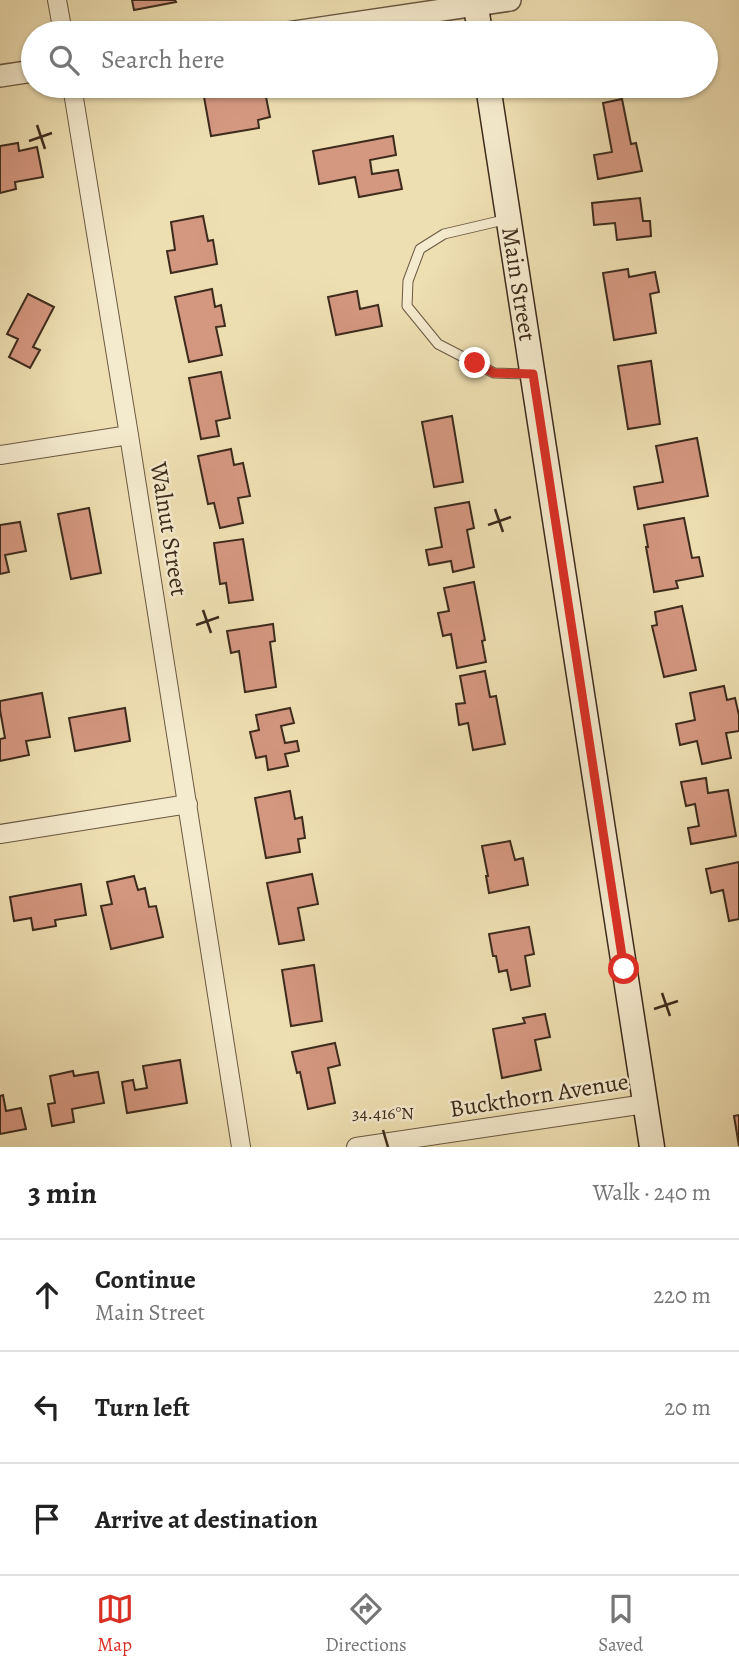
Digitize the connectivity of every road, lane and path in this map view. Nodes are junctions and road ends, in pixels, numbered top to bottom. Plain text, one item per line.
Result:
1 (57, 0) edge
2 (510, 0) edge
3 (475, 3) edge
4 (61, 21) edge
5 (362, 21) edge
6 (478, 21) edge
7 (21, 73) edge
8 (0, 76) edge
9 (74, 98) edge
10 (490, 98) edge
11 (509, 219) junction
12 (533, 374) junction
13 (129, 435) junction
14 (0, 454) edge
15 (188, 804) junction
16 (0, 834) edge
17 (645, 1104) junction
18 (241, 1147) edge
19 (356, 1147) edge
20 (652, 1147) edge

1 - 4 street
2 - 3 street
3 - 5 street
3 - 6 main road
7 - 8 street
9 - 13 street, Walnut Street
10 - 11 main road, Main Street
11 - 12 main road, Main Street
11 - 12 lane
12 - 17 main road, Main Street
13 - 14 street
13 - 15 street, Walnut Street
15 - 16 street
15 - 18 street, Walnut Street
17 - 19 street, Buckthorn Avenue
17 - 20 main road, Main Street

